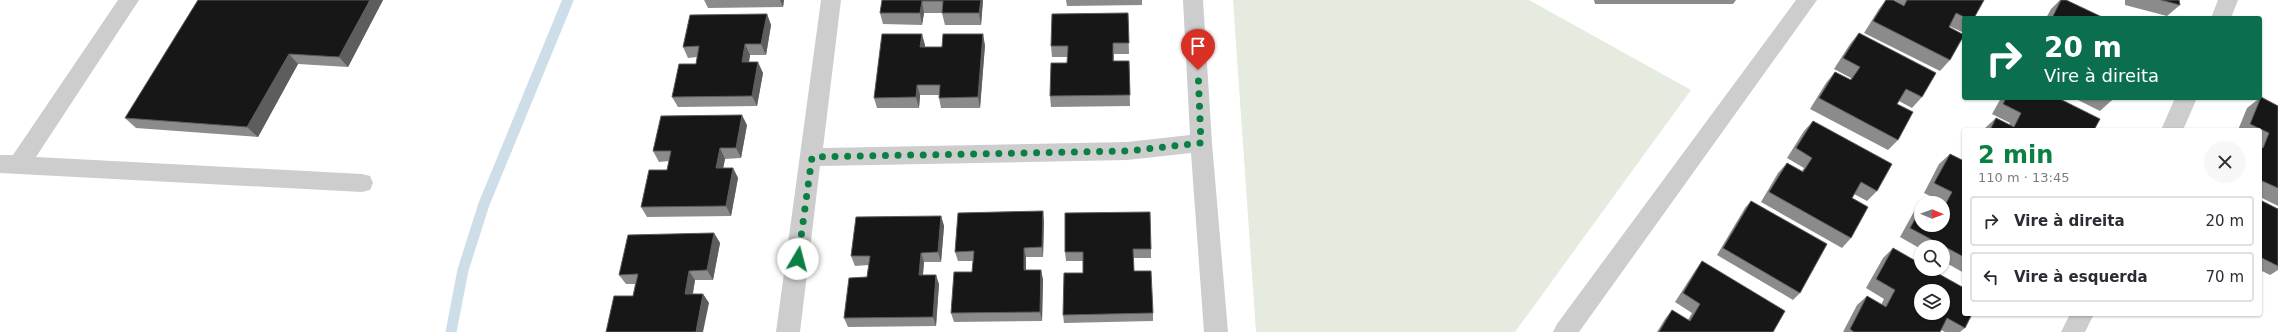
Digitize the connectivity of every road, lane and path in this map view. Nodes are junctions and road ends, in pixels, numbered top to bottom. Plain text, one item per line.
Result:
1 (129, 0) edge
2 (831, 0) edge
3 (1193, 0) edge
4 (1807, 0) edge
5 (2228, 0) edge
6 (2221, 16) edge
7 (2185, 100) edge
8 (2173, 128) edge
9 (1201, 143) junction
10 (812, 157) junction
11 (9, 165) edge
12 (362, 183) dead end
13 (2081, 316) edge
14 (788, 332) edge
15 (1216, 332) edge
16 (1566, 332) edge
17 (2073, 332) edge

1 - 11 street
2 - 10 street
3 - 9 street
4 - 16 street
5 - 6 street
7 - 8 street
9 - 10 street
9 - 15 street
10 - 14 street
11 - 12 street
13 - 17 street

